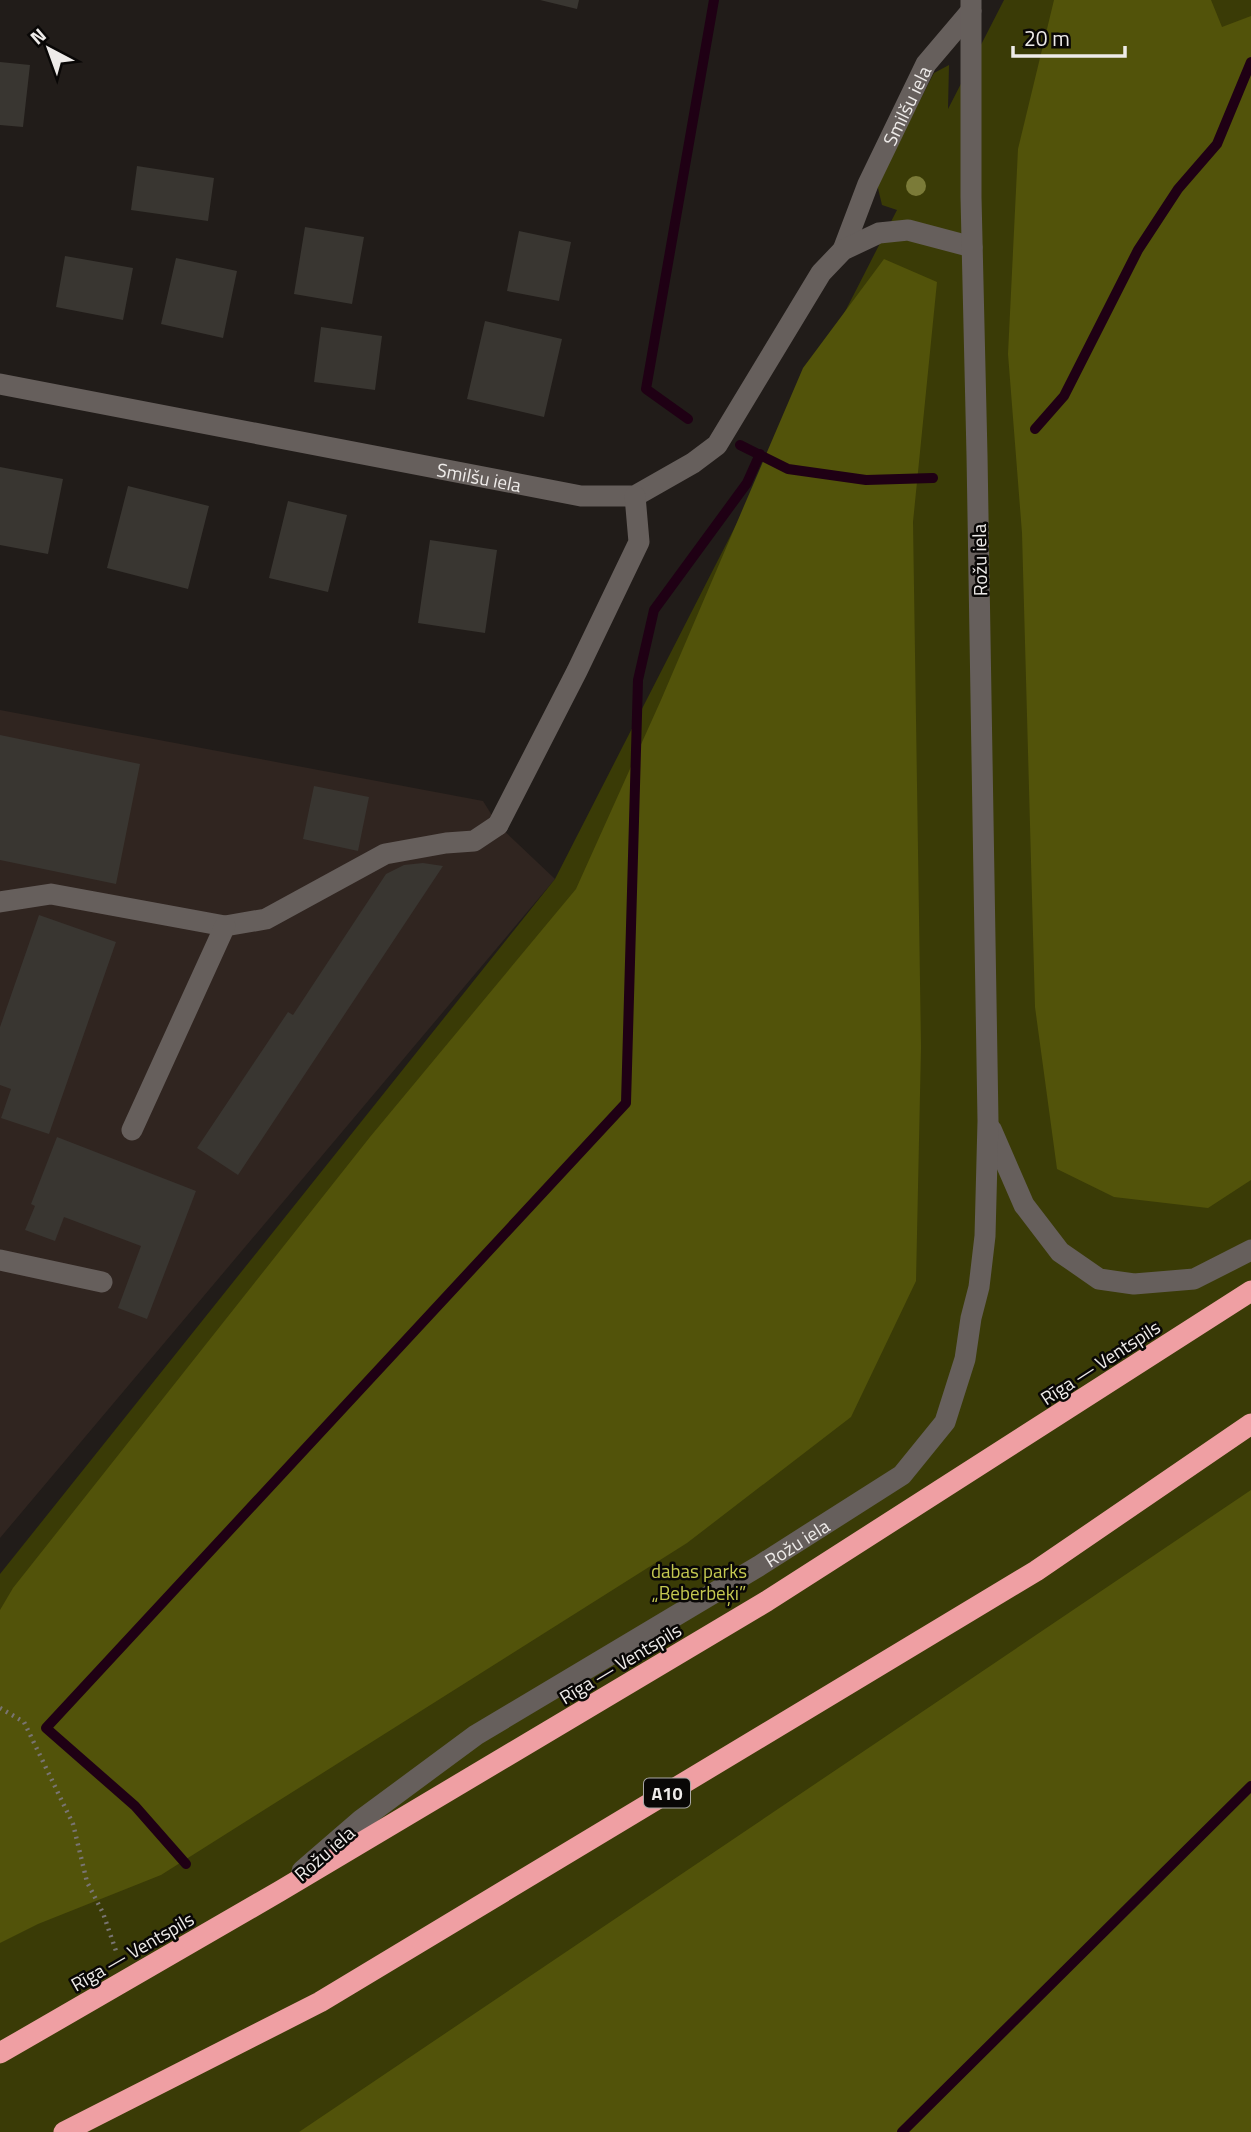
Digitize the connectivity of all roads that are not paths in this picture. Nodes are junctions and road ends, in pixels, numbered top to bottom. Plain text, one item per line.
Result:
1 (971, 6) edge
2 (972, 247) junction
3 (843, 250) junction
4 (0, 384) edge
5 (635, 496) junction
6 (0, 902) edge
7 (225, 926) junction
8 (988, 1121) junction
9 (132, 1130) dead end
10 (1251, 1250) edge
11 (0, 1260) edge
12 (102, 1282) dead end
13 (1251, 1291) edge
14 (1251, 1424) edge
15 (279, 1891) junction
16 (0, 2053) edge
17 (64, 2132) edge

1 - 2 street, Rožu iela
1 - 3 street, Smilšu iela
2 - 3 street, Smilšu iela
2 - 8 street, Rožu iela
3 - 5 street, Smilšu iela
4 - 5 street, Smilšu iela
5 - 7 street
6 - 7 street
7 - 9 street
8 - 10 street, Rožu iela
8 - 15 street, Rožu iela
11 - 12 street
13 - 15 highway, Rīga — Ventspils
14 - 17 highway, A10
15 - 16 highway, Rīga — Ventspils

